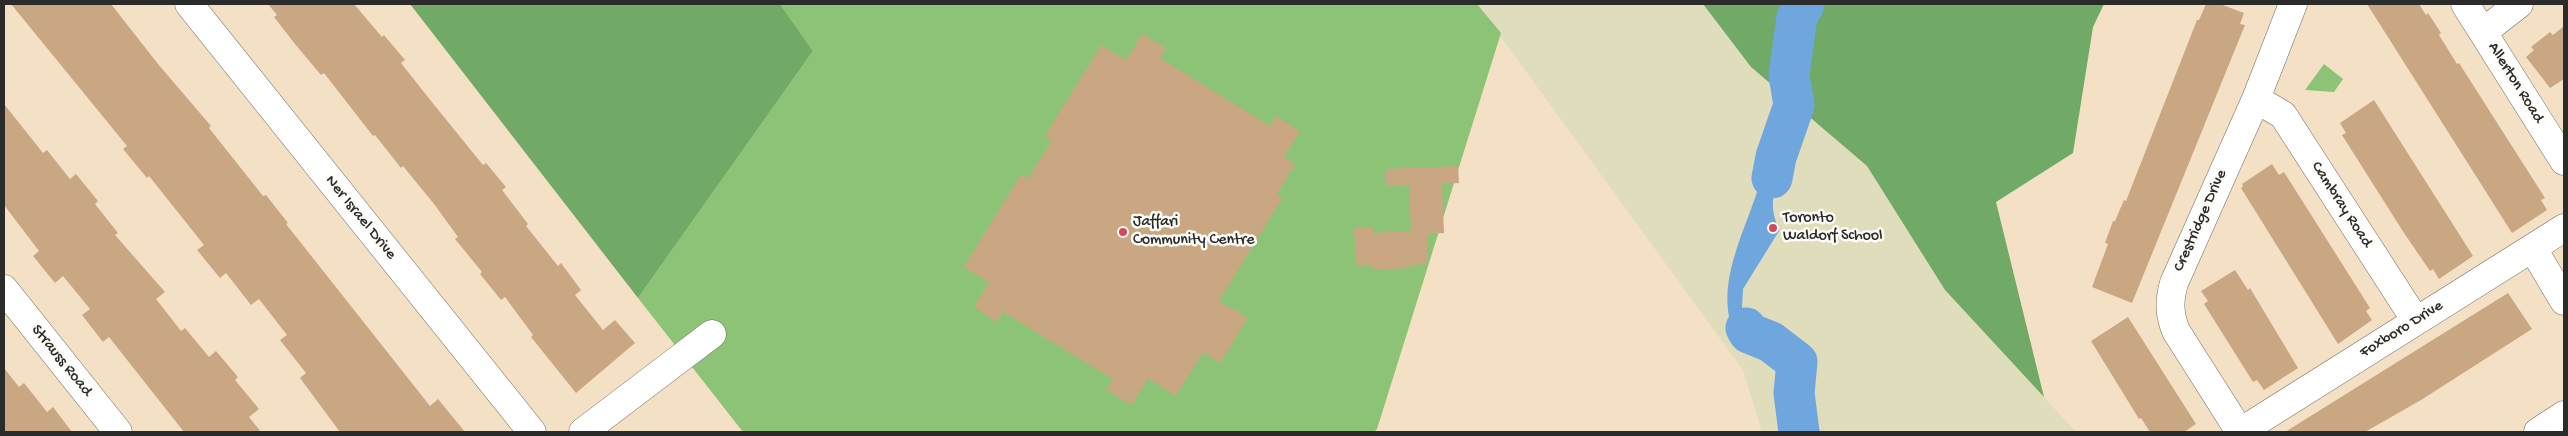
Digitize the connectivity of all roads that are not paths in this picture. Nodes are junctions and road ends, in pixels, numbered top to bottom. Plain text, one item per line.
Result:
1 (189, 4) edge
2 (2293, 4) edge
3 (2465, 4) edge
4 (2520, 4) edge
5 (2483, 32) junction
6 (2256, 99) junction
7 (2564, 162) edge
8 (2564, 228) edge
9 (2533, 249) junction
10 (4, 290) edge
11 (2564, 300) edge
12 (2416, 321) junction
13 (712, 334) dead end
14 (2564, 416) edge
15 (118, 432) edge
16 (532, 432) edge
17 (583, 432) edge
18 (2240, 432) edge
19 (2538, 432) edge

1 - 16 street, Ner Israel Drive
2 - 6 street, Crestridge Drive
3 - 5 street, Allerton Road
4 - 5 street
5 - 7 street, Allerton Road
6 - 12 street, Cambray Road
6 - 18 street, Crestridge Drive
8 - 9 street, Foxboro Drive
9 - 11 street
9 - 12 street, Foxboro Drive
10 - 15 street, Strauss Road
12 - 18 street, Foxboro Drive
13 - 17 street
14 - 19 street

